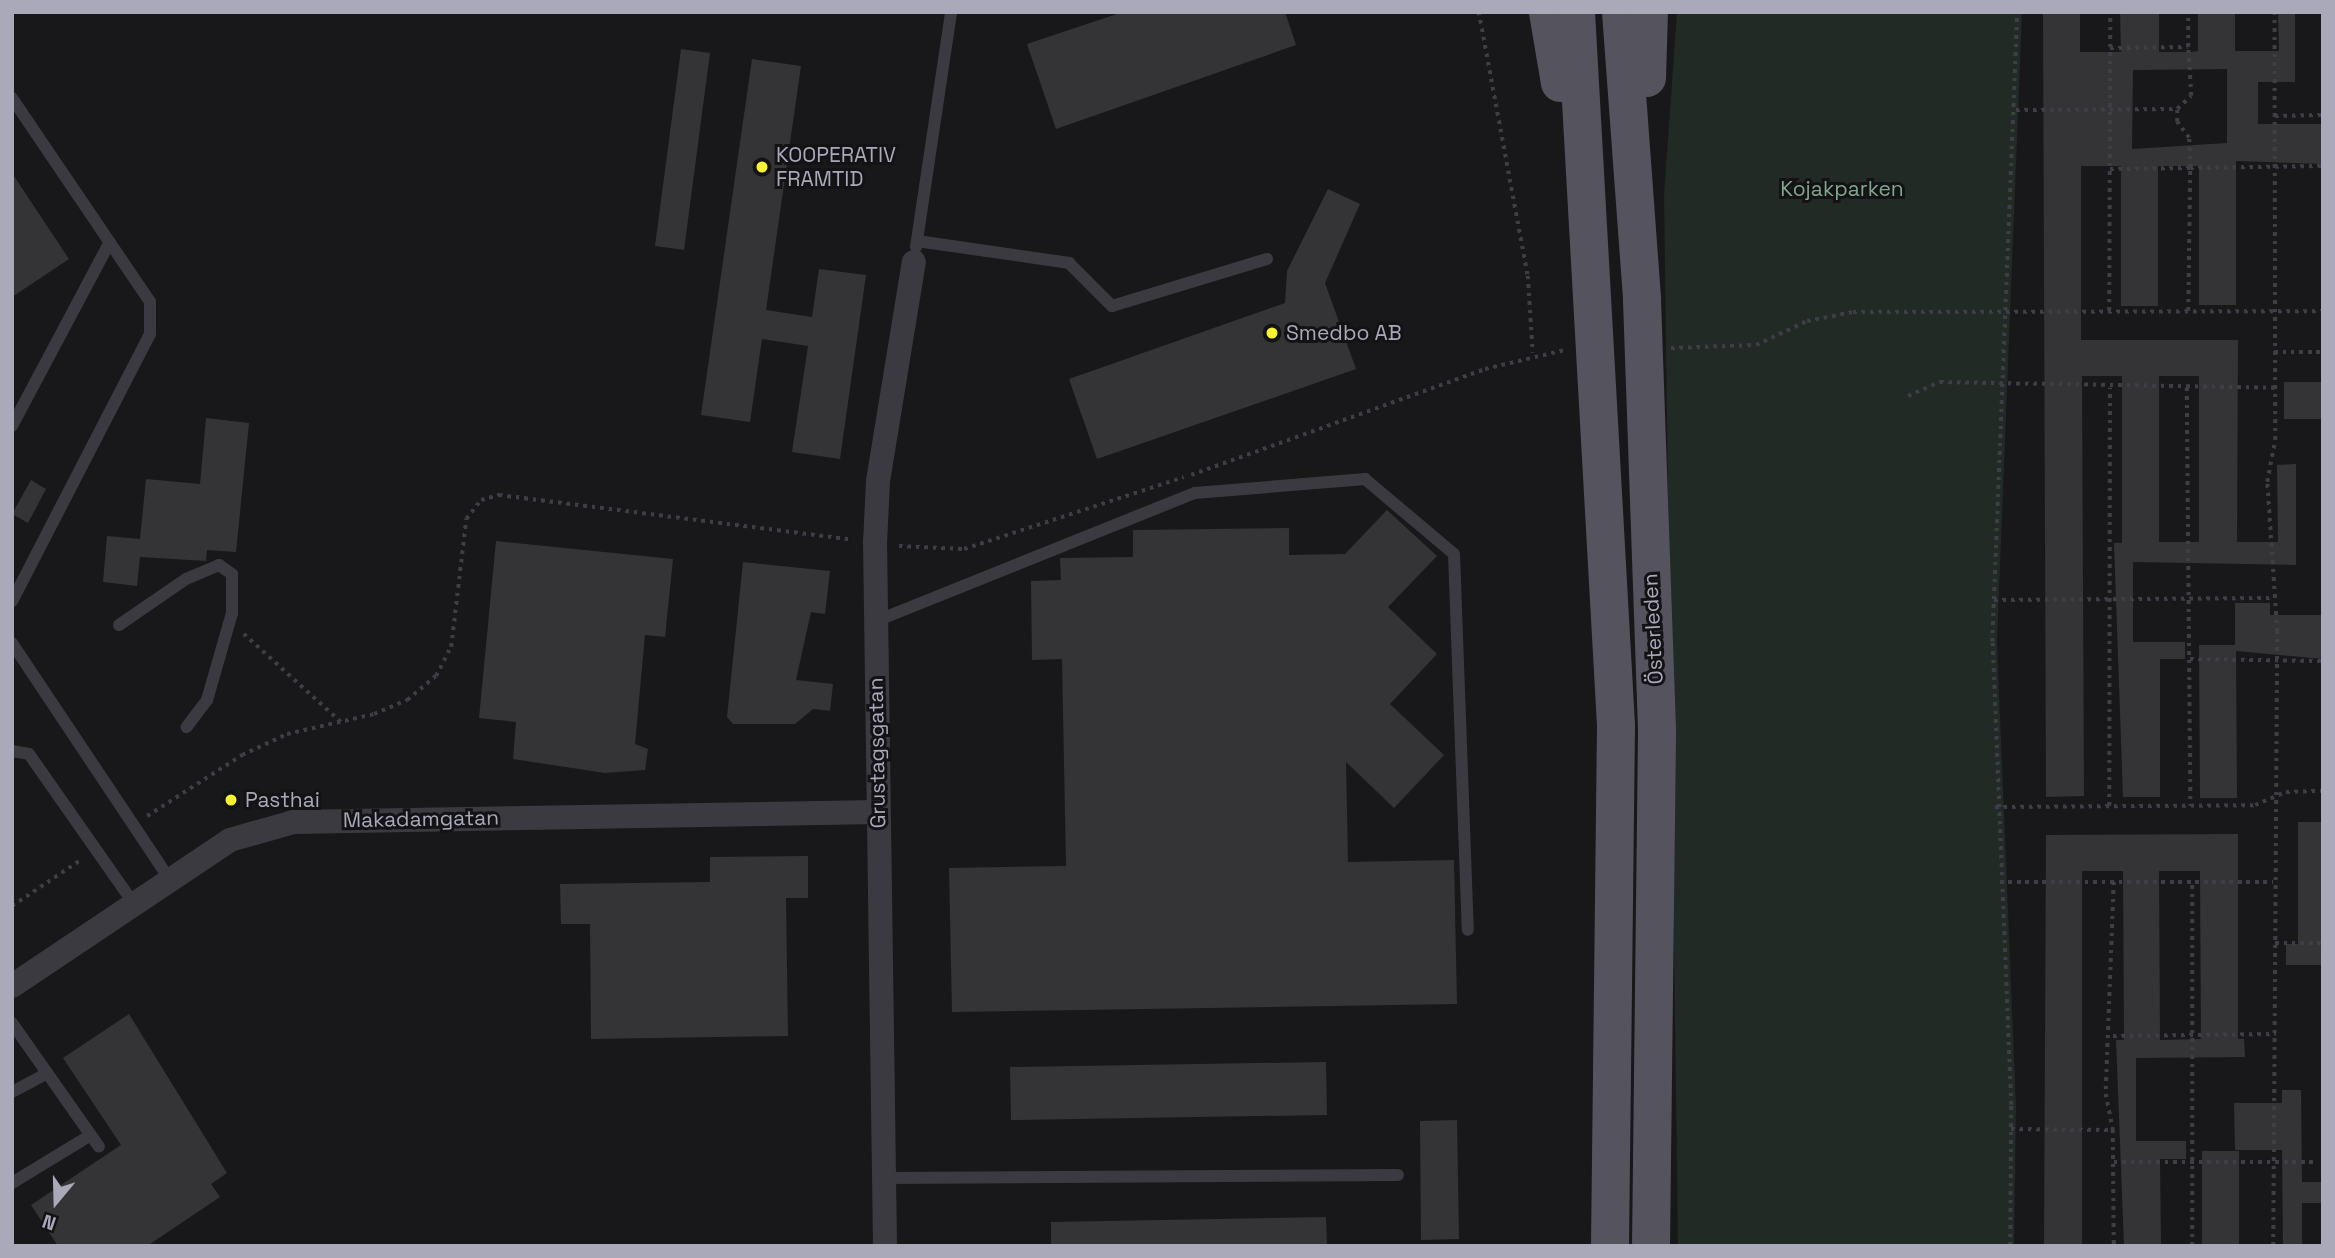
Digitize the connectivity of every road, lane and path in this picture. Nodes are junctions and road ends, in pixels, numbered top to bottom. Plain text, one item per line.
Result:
1 (951, 12) edge
2 (1479, 12) edge
3 (1548, 12) edge
4 (1576, 12) edge
5 (1621, 12) edge
6 (1649, 12) edge
7 (2017, 12) edge
8 (2110, 12) edge
9 (2188, 12) edge
10 (2274, 12) edge
11 (2188, 47) junction
12 (2110, 48) junction
13 (12, 98) edge
14 (2110, 109) junction
15 (2177, 109) junction
16 (2016, 110) junction
17 (2323, 115) edge
18 (2275, 116) junction
19 (2274, 166) junction
20 (2323, 166) edge
21 (2190, 168) junction
22 (2110, 169) junction
23 (110, 242) junction
24 (915, 252) junction
25 (1267, 260) dead end
26 (1596, 282) junction
27 (1642, 300) junction
28 (2188, 311) junction
29 (2274, 311) junction
30 (2323, 311) edge
31 (2006, 312) junction
32 (2109, 312) junction
33 (1666, 348) dead end
34 (1575, 350) dead end
35 (2274, 352) junction
36 (2323, 352) edge
37 (1533, 353) junction
38 (2003, 388) junction
39 (2110, 388) junction
40 (2186, 388) junction
41 (2275, 388) junction
42 (1908, 396) dead end
43 (12, 426) edge
44 (875, 542) junction
45 (2274, 598) junction
46 (1994, 600) junction
47 (12, 601) edge
48 (2109, 601) junction
49 (2189, 602) junction
50 (230, 621) junction
51 (876, 621) junction
52 (119, 625) dead end
53 (12, 643) edge
54 (2190, 659) junction
55 (2277, 661) junction
56 (2323, 661) edge
57 (341, 722) junction
58 (187, 727) dead end
59 (12, 751) edge
60 (2323, 791) edge
61 (2272, 799) junction
62 (2109, 806) junction
63 (2191, 806) junction
64 (1995, 807) junction
65 (877, 812) junction
66 (131, 826) junction
67 (96, 850) junction
68 (170, 880) junction
69 (2000, 882) junction
70 (2114, 882) junction
71 (2192, 882) junction
72 (2273, 882) junction
73 (134, 904) junction
74 (12, 906) edge
75 (1468, 930) dead end
76 (2275, 943) junction
77 (2323, 943) edge
78 (12, 986) edge
79 (12, 1023) edge
80 (2276, 1034) junction
81 (2192, 1035) junction
82 (2113, 1036) junction
83 (47, 1073) junction
84 (12, 1092) edge
85 (2011, 1129) junction
86 (2113, 1129) junction
87 (91, 1135) junction
88 (99, 1147) dead end
89 (2114, 1162) junction
90 (2192, 1162) junction
91 (2278, 1162) junction
92 (2313, 1162) dead end
93 (1398, 1175) dead end
94 (884, 1178) junction
95 (12, 1183) edge
96 (885, 1246) edge
97 (1611, 1246) edge
98 (1651, 1246) edge
99 (2010, 1246) edge
100 (2114, 1246) edge
101 (2192, 1246) edge
102 (2273, 1246) edge

1 - 24 lane
2 - 37 path
3 - 26 main road
4 - 26 main road, Österleden
5 - 27 main road, Österleden
6 - 27 main road
7 - 16 path
8 - 12 path
9 - 11 path
10 - 18 path
11 - 12 path
11 - 15 path
12 - 14 path
13 - 23 lane
14 - 15 path
14 - 16 path
14 - 22 path
15 - 21 path
16 - 31 path
17 - 18 path
18 - 19 path
19 - 20 path
19 - 21 path
19 - 29 path
21 - 22 path
21 - 28 path
22 - 32 path
23 - 43 lane
23 - 47 lane
24 - 25 lane
24 - 44 street, Grustagsgatan
26 - 97 main road, Österleden
27 - 98 main road, Österleden
28 - 29 path
28 - 32 path
29 - 30 path
29 - 35 path
31 - 32 path
31 - 33 path
31 - 38 path
34 - 37 path
35 - 36 path
35 - 41 path
37 - 44 path
38 - 39 path
38 - 42 path
38 - 46 path
39 - 40 path
39 - 48 path
40 - 41 path
40 - 49 path
41 - 45 path
44 - 51 street, Grustagsgatan
44 - 57 path
45 - 49 path
45 - 55 path
46 - 48 path
46 - 64 path
48 - 49 path
48 - 62 path
49 - 54 path
50 - 52 lane
50 - 57 path
50 - 58 lane
51 - 65 street, Grustagsgatan
51 - 75 lane
53 - 66 lane
54 - 55 path
54 - 63 path
55 - 56 path
55 - 61 path
57 - 66 path
59 - 67 lane
60 - 61 path
61 - 63 path
61 - 72 path
62 - 63 path
62 - 64 path
64 - 69 path
65 - 68 street, Makadamgatan
65 - 94 street, Grustagsgatan
66 - 68 lane
67 - 73 lane
67 - 74 path
68 - 73 street, Makadamgatan
69 - 70 path
69 - 85 path
70 - 71 path
70 - 82 path
71 - 72 path
71 - 81 path
72 - 76 path
73 - 78 street, Makadamgatan
76 - 77 path
76 - 80 path
79 - 83 lane
80 - 81 path
80 - 91 path
81 - 82 path
81 - 90 path
82 - 86 path
83 - 84 lane
83 - 87 lane
85 - 86 path
85 - 99 path
86 - 89 path
87 - 88 lane
87 - 95 lane
89 - 90 path
89 - 100 path
90 - 91 path
90 - 101 path
91 - 92 path
91 - 102 path
93 - 94 lane
94 - 96 street, Grustagsgatan

